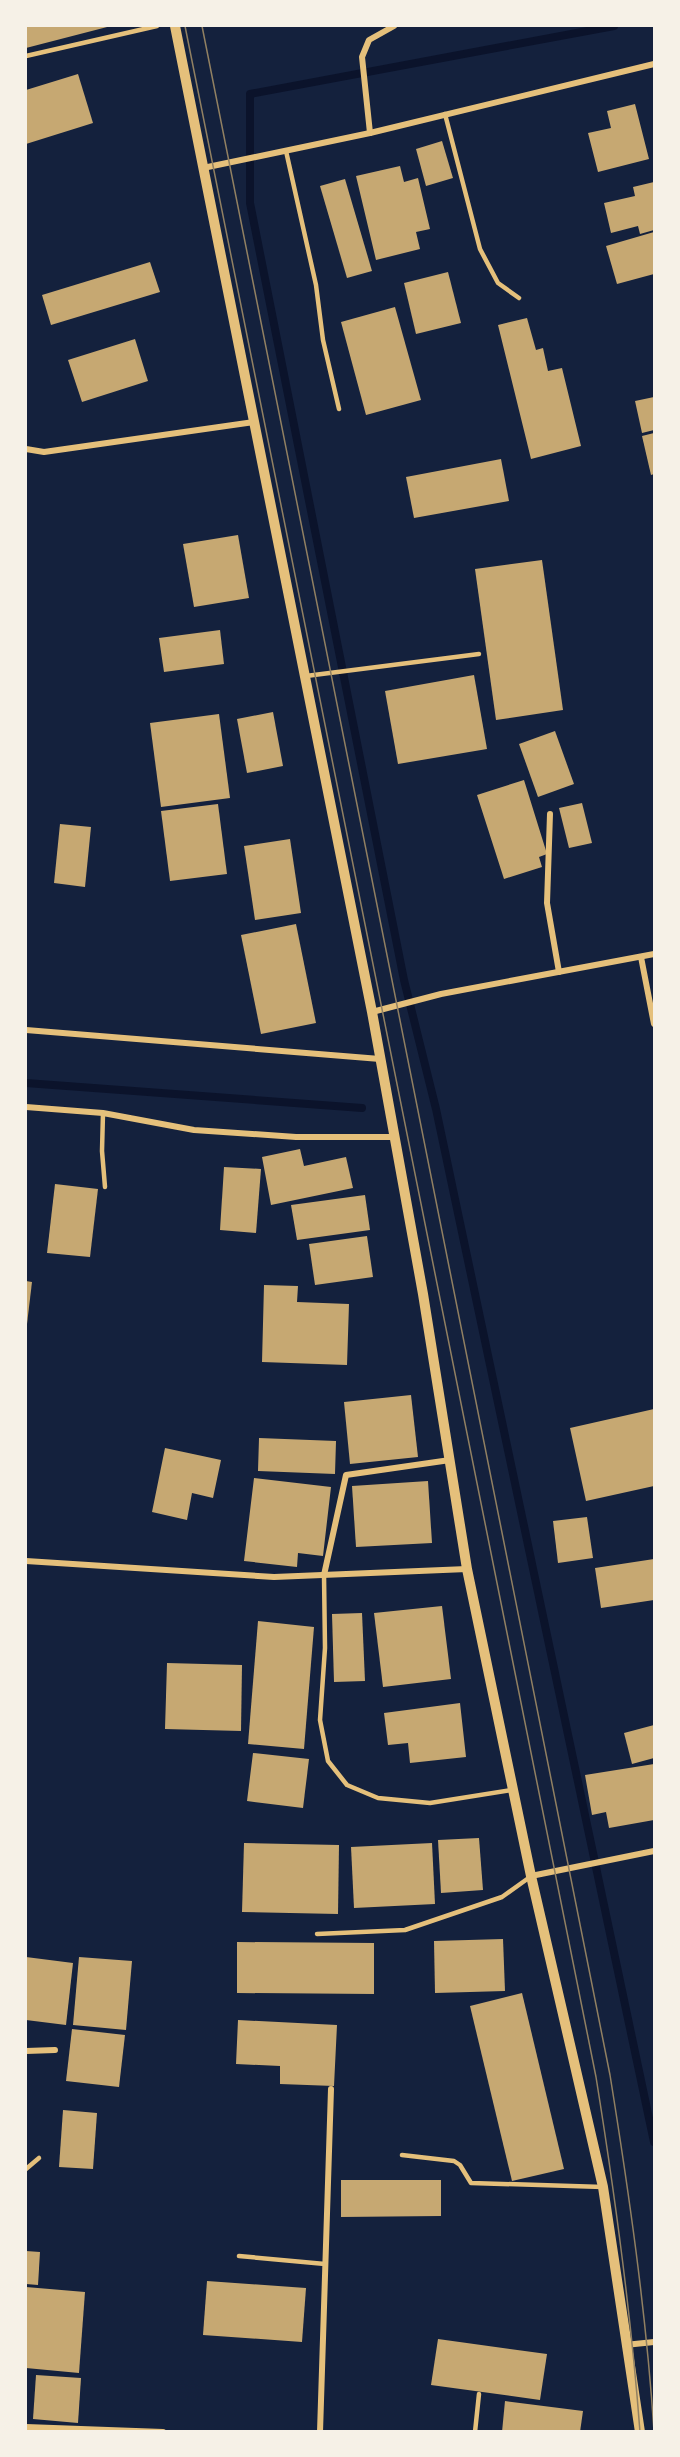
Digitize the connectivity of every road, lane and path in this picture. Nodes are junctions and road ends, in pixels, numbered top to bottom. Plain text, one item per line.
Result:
1 (157, 26) edge
2 (175, 26) edge
3 (394, 26) edge
4 (26, 56) edge
5 (654, 64) edge
6 (445, 114) junction
7 (370, 133) junction
8 (286, 151) junction
9 (203, 168) junction
10 (519, 298) dead end
11 (339, 409) dead end
12 (254, 422) junction
13 (26, 449) edge
14 (479, 654) dead end
15 (304, 676) junction
16 (550, 814) dead end
17 (654, 954) edge
18 (641, 957) junction
19 (559, 972) junction
20 (372, 1012) junction
21 (654, 1024) edge
22 (26, 1030) edge
23 (380, 1059) junction
24 (26, 1107) edge
25 (103, 1113) junction
26 (393, 1137) junction
27 (105, 1187) dead end
28 (450, 1460) junction
29 (26, 1561) edge
30 (467, 1569) junction
31 (324, 1575) junction
32 (513, 1790) junction
33 (654, 1851) edge
34 (531, 1876) junction
35 (317, 1934) dead end
36 (55, 2050) dead end
37 (26, 2051) edge
38 (331, 2089) dead end
39 (402, 2155) dead end
40 (39, 2158) dead end
41 (26, 2169) edge
42 (603, 2187) junction
43 (239, 2256) dead end
44 (325, 2264) junction
45 (654, 2342) edge
46 (624, 2344) junction
47 (479, 2394) dead end
48 (26, 2427) edge
49 (36, 2430) edge
50 (163, 2432) edge
51 (320, 2432) edge
52 (475, 2432) edge
53 (640, 2432) edge

1 - 4 lane
2 - 9 street
3 - 7 street
5 - 6 street
6 - 7 street
6 - 10 lane
7 - 8 street
8 - 9 street
8 - 11 lane
9 - 12 street
12 - 13 street
12 - 15 street
14 - 15 lane
15 - 20 street
16 - 19 street
17 - 18 street
18 - 19 street
18 - 21 street
19 - 20 street
20 - 23 street
22 - 23 street
23 - 26 street
24 - 25 street
25 - 26 street
25 - 27 lane
26 - 28 street
28 - 30 street
28 - 31 street
29 - 31 street
30 - 31 street
30 - 32 street
31 - 32 lane
32 - 34 street
33 - 34 street
34 - 35 lane
34 - 42 street
36 - 37 street
38 - 44 street
39 - 42 lane
40 - 41 lane
42 - 46 street
43 - 44 lane
44 - 51 street
45 - 46 street
46 - 53 street
47 - 52 lane
48 - 49 street
49 - 50 street

